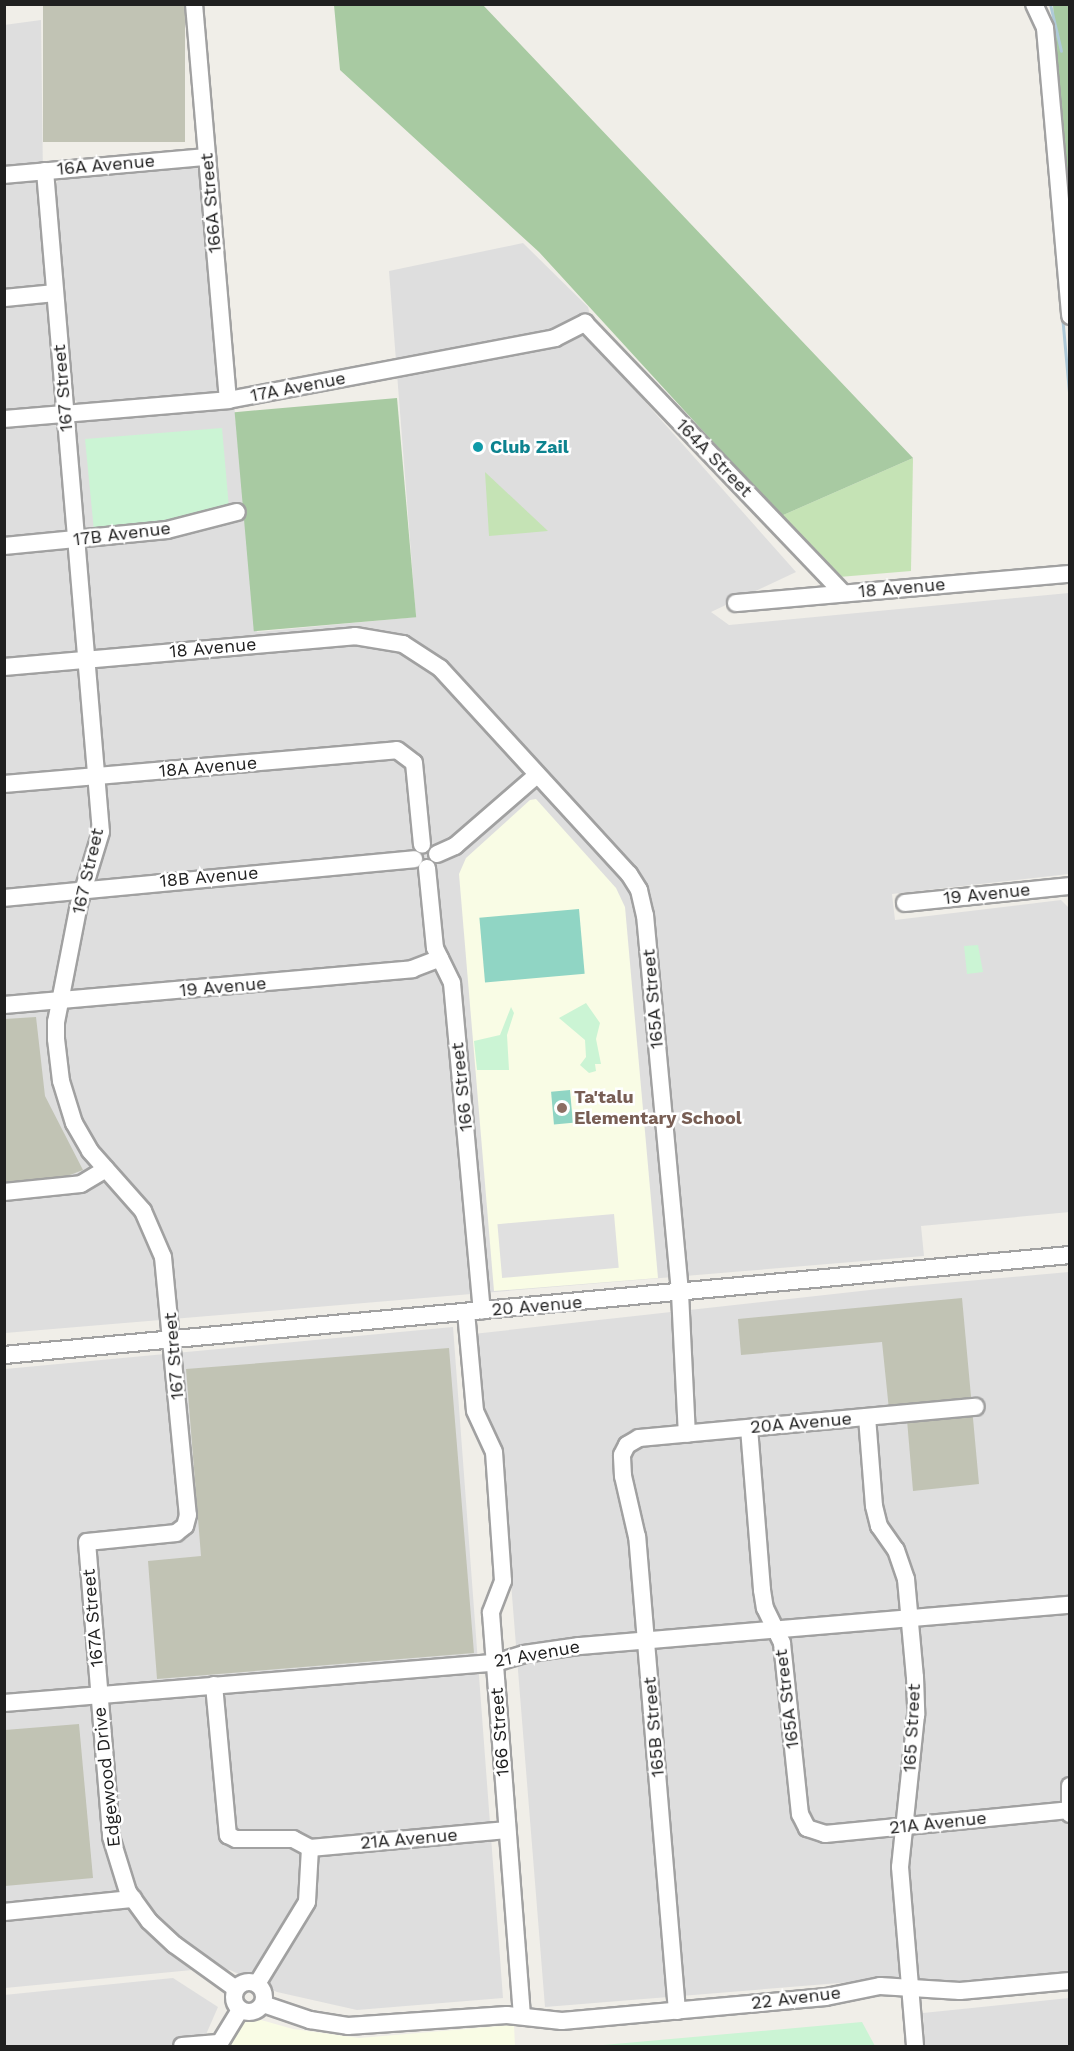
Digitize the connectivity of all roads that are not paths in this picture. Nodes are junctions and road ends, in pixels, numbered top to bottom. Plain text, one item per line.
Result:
1 (194, 4) edge
2 (1034, 4) edge
3 (207, 157) junction
4 (45, 171) junction
5 (4, 175) edge
6 (55, 293) junction
7 (4, 298) edge
8 (1070, 316) edge
9 (585, 323) joint
10 (228, 400) junction
11 (65, 414) junction
12 (4, 419) edge
13 (237, 512) dead end
14 (76, 540) junction
15 (4, 546) edge
16 (1070, 574) edge
17 (843, 593) junction
18 (736, 603) dead end
19 (419, 651) joint
20 (86, 659) junction
21 (4, 667) edge
22 (410, 757) joint
23 (537, 775) junction
24 (97, 776) junction
25 (4, 784) edge
26 (425, 857) junction
27 (1070, 885) edge
28 (84, 890) junction
29 (4, 898) edge
30 (905, 903) dead end
31 (440, 958) junction
32 (60, 1002) junction
33 (4, 1005) edge
34 (106, 1169) junction
35 (4, 1192) edge
36 (1070, 1255) edge
37 (680, 1293) junction
38 (474, 1311) junction
39 (174, 1339) junction
40 (4, 1354) edge
41 (976, 1407) dead end
42 (867, 1417) junction
43 (749, 1428) junction
44 (687, 1434) junction
45 (627, 1445) joint
46 (87, 1542) joint
47 (1070, 1605) edge
48 (910, 1617) junction
49 (775, 1628) junction
50 (647, 1641) junction
51 (495, 1663) junction
52 (214, 1685) junction
53 (98, 1694) junction
54 (4, 1703) edge
55 (1070, 1786) edge
56 (1069, 1812) edge
57 (904, 1826) junction
58 (807, 1828) joint
59 (507, 1830) junction
60 (310, 1848) junction
61 (133, 1899) junction
62 (4, 1912) edge
63 (1070, 1982) edge
64 (257, 1984) junction
65 (910, 1985) junction
66 (236, 1989) junction
67 (263, 2004) junction
68 (240, 2010) junction
69 (677, 2011) junction
70 (522, 2015) junction
71 (218, 2045) edge
72 (182, 2046) edge
73 (915, 2046) edge

1 - 3 street, 166A Street
2 - 8 street
3 - 4 street, 16A Avenue
3 - 10 street, 166A Street
4 - 5 street, 16A Avenue
4 - 6 street, 167 Street
6 - 7 street
6 - 11 street, 167 Street
9 - 10 street, 17A Avenue
9 - 17 street, 164A Street
10 - 11 street, 17A Avenue
11 - 12 street, 17A Avenue
11 - 14 street, 167 Street
13 - 14 street, 17B Avenue
14 - 15 street, 17B Avenue
14 - 20 street, 167 Street
16 - 17 street, 18 Avenue
17 - 18 street, 18 Avenue
19 - 20 street, 18 Avenue
19 - 23 street, 165A Street
20 - 21 street, 18 Avenue
20 - 24 street, 167 Street
22 - 24 street, 18A Avenue
22 - 26 street, 166 Street
23 - 26 street, 18B Avenue
23 - 37 street, 165A Street
24 - 25 street, 18A Avenue
24 - 28 street, 167 Street
26 - 28 street, 18B Avenue
26 - 31 street, 166 Street
27 - 30 street, 19 Avenue
28 - 29 street, 18B Avenue
28 - 32 street, 167 Street
31 - 32 street, 19 Avenue
31 - 38 street, 166 Street
32 - 33 street, 19 Avenue
32 - 34 street, 167 Street
34 - 35 street
34 - 39 street, 167 Street
36 - 37 street, 20 Avenue
37 - 38 street, 20 Avenue
37 - 44 street, 165A Street
38 - 39 street, 20 Avenue
38 - 51 street, 166 Street
39 - 40 street, 20 Avenue
39 - 46 street, 167 Street
41 - 42 street, 20A Avenue
42 - 43 street, 20A Avenue
42 - 48 street, 165 Street
43 - 44 street, 20A Avenue
43 - 49 street, 165A Street
44 - 45 street, 20A Avenue
45 - 50 street, 165B Street
46 - 53 street, 167A Street
47 - 48 street, 21 Avenue
48 - 49 street, 21 Avenue
48 - 57 street, 165 Street
49 - 50 street, 21 Avenue
49 - 58 street, 165A Street
50 - 51 street, 21 Avenue
50 - 69 street, 165B Street
51 - 52 street, 21 Avenue
51 - 59 street, 166 Street
52 - 53 street, 21 Avenue
52 - 60 street
53 - 54 street, 21 Avenue
53 - 61 street, Edgewood Drive
55 - 56 street
56 - 57 street, 21A Avenue
57 - 58 street, 21A Avenue
57 - 65 street, 165 Street
59 - 60 street, 21A Avenue
59 - 70 street, 166 Street
60 - 64 street
61 - 62 street
61 - 66 street, Edgewood Drive
63 - 65 street, 22 Avenue
64 - 66 street
64 - 67 street
65 - 69 street, 22 Avenue
65 - 73 street, 165 Street
66 - 68 street
67 - 68 street
67 - 70 street
68 - 71 street
69 - 70 street, 22 Avenue
71 - 72 street

